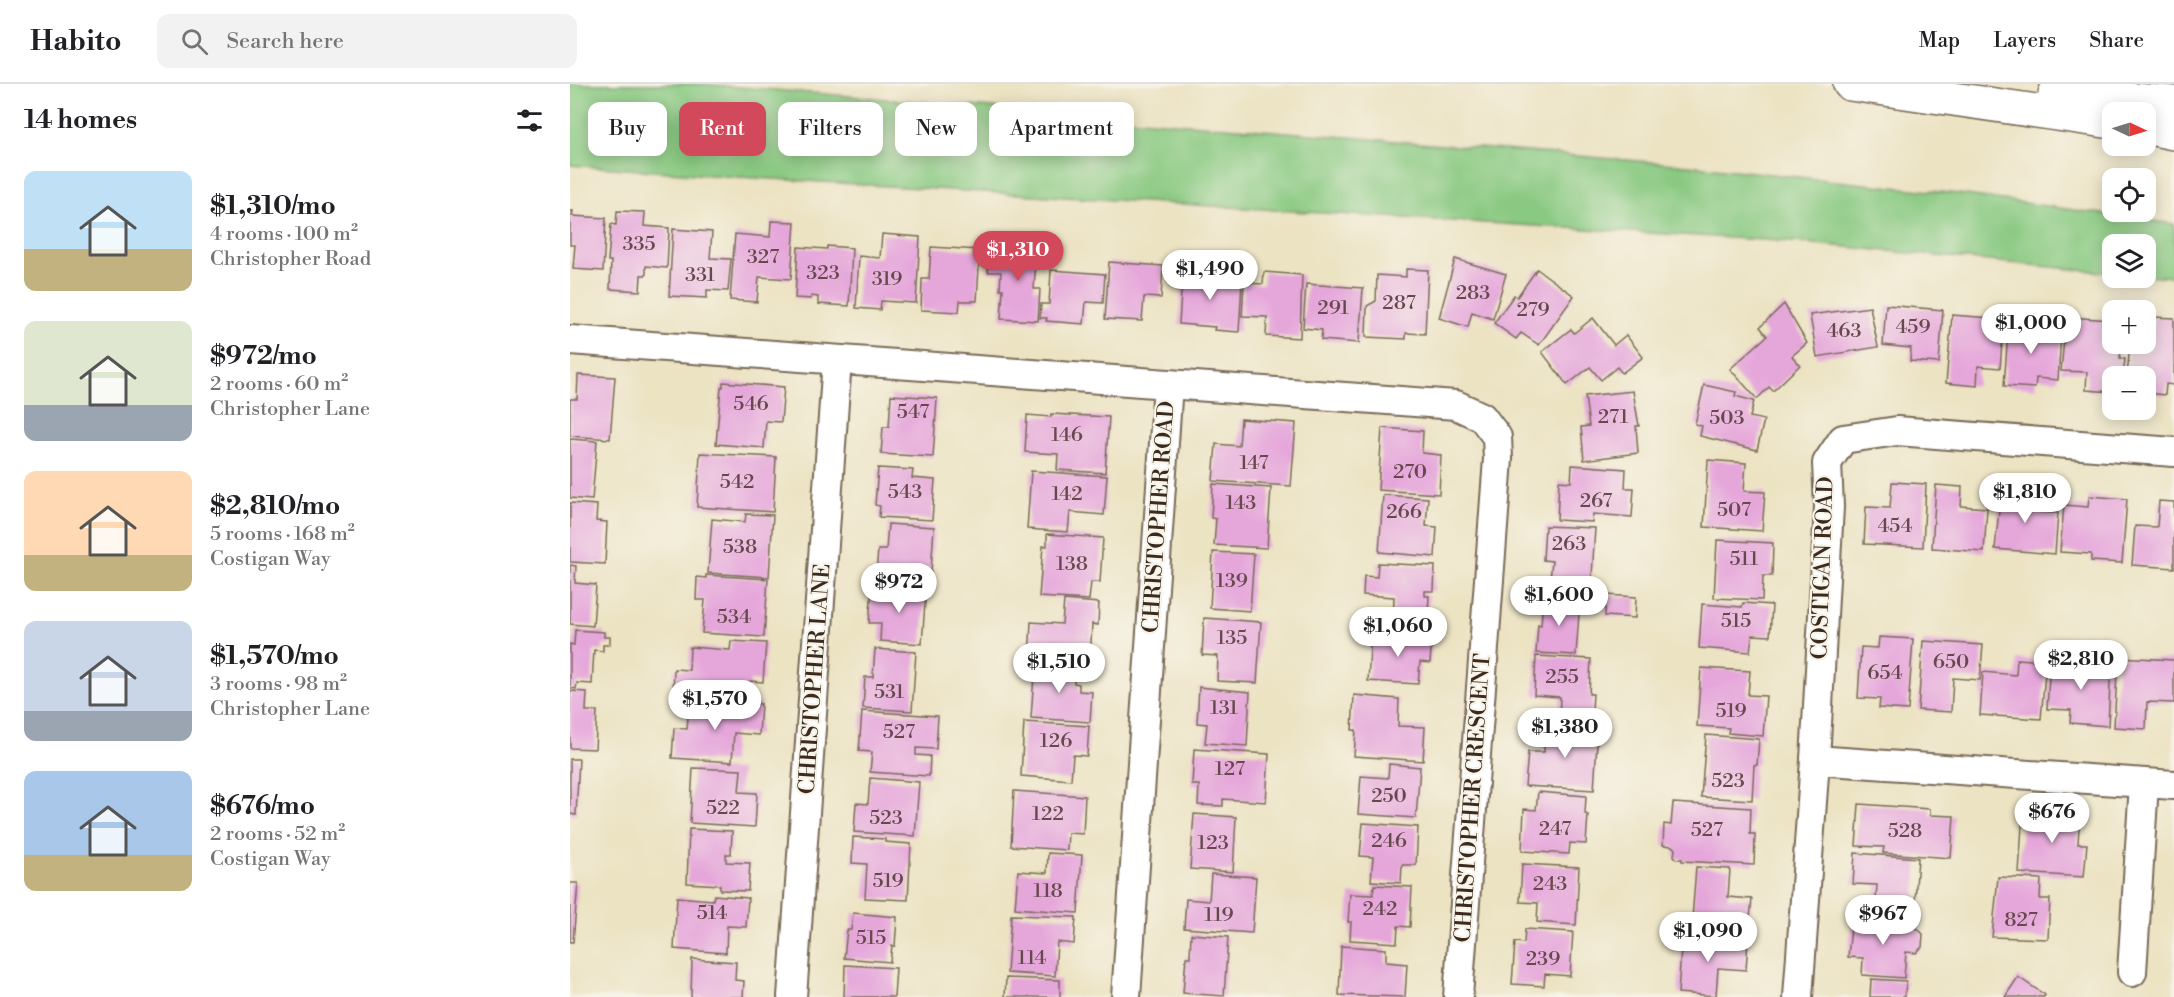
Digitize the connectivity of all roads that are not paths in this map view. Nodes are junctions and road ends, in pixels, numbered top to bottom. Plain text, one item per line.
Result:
1 (1850, 84) edge
2 (1928, 84) edge
3 (2174, 103) edge
4 (2102, 121) edge
5 (2156, 129) edge
6 (2174, 133) edge
7 (570, 340) edge
8 (837, 360) junction
9 (1168, 384) junction
10 (2174, 452) edge
11 (1815, 760) junction
12 (2144, 784) junction
13 (2174, 785) edge
14 (2132, 972) dead end
15 (792, 997) edge
16 (1126, 997) edge
17 (1458, 997) edge
18 (1798, 997) edge

1 - 4 highway
2 - 3 highway
5 - 6 highway
7 - 8 street, CHRISTOPHER ROAD
8 - 9 street, CHRISTOPHER ROAD
8 - 15 street, CHRISTOPHER LANE
9 - 16 street, CHRISTOPHER ROAD
9 - 17 street, CHRISTOPHER CRESCENT
10 - 11 street, COSTIGAN ROAD
11 - 12 street
11 - 18 street, COSTIGAN ROAD
12 - 13 street
12 - 14 street

